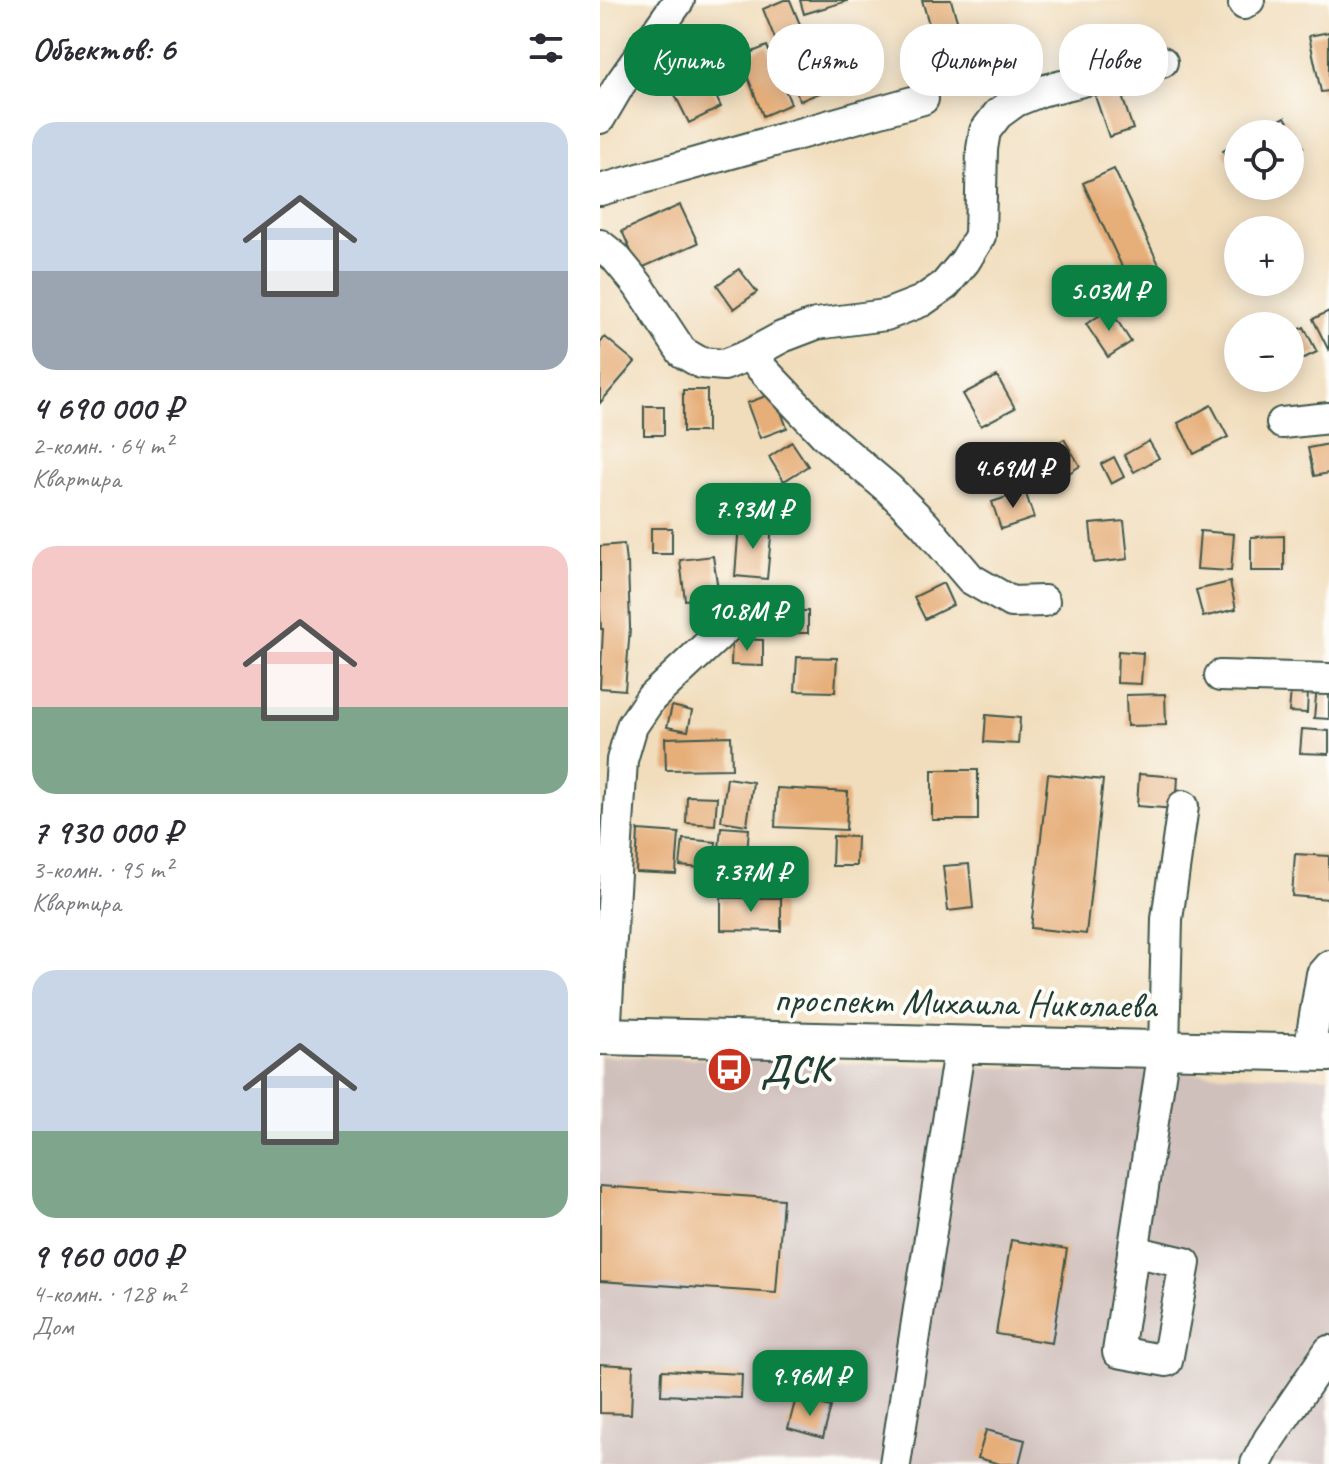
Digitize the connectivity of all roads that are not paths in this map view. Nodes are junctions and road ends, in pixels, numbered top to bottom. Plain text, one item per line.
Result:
1 (679, 0) edge
2 (1059, 87) edge
3 (923, 99) dead end
4 (600, 118) edge
5 (600, 190) edge
6 (600, 245) edge
7 (749, 355) junction
8 (1329, 418) edge
9 (1282, 423) dead end
10 (1044, 601) dead end
11 (726, 628) dead end
12 (1220, 676) dead end
13 (1329, 679) edge
14 (1183, 806) dead end
15 (1329, 966) edge
16 (602, 1036) edge
17 (960, 1044) junction
18 (1164, 1049) junction
19 (1319, 1053) edge
20 (1133, 1251) dead end
21 (1329, 1351) edge
22 (895, 1464) edge
23 (1256, 1464) edge

1 - 4 street
2 - 7 street
3 - 5 street
6 - 7 street
7 - 10 street
8 - 9 street
11 - 16 street
12 - 13 street
14 - 18 street
15 - 19 street
16 - 17 main road, проспект Михаила Николаева
17 - 18 main road, проспект Михаила Николаева
17 - 22 street
18 - 19 main road, проспект Михаила Николаева
18 - 20 street
21 - 23 street

